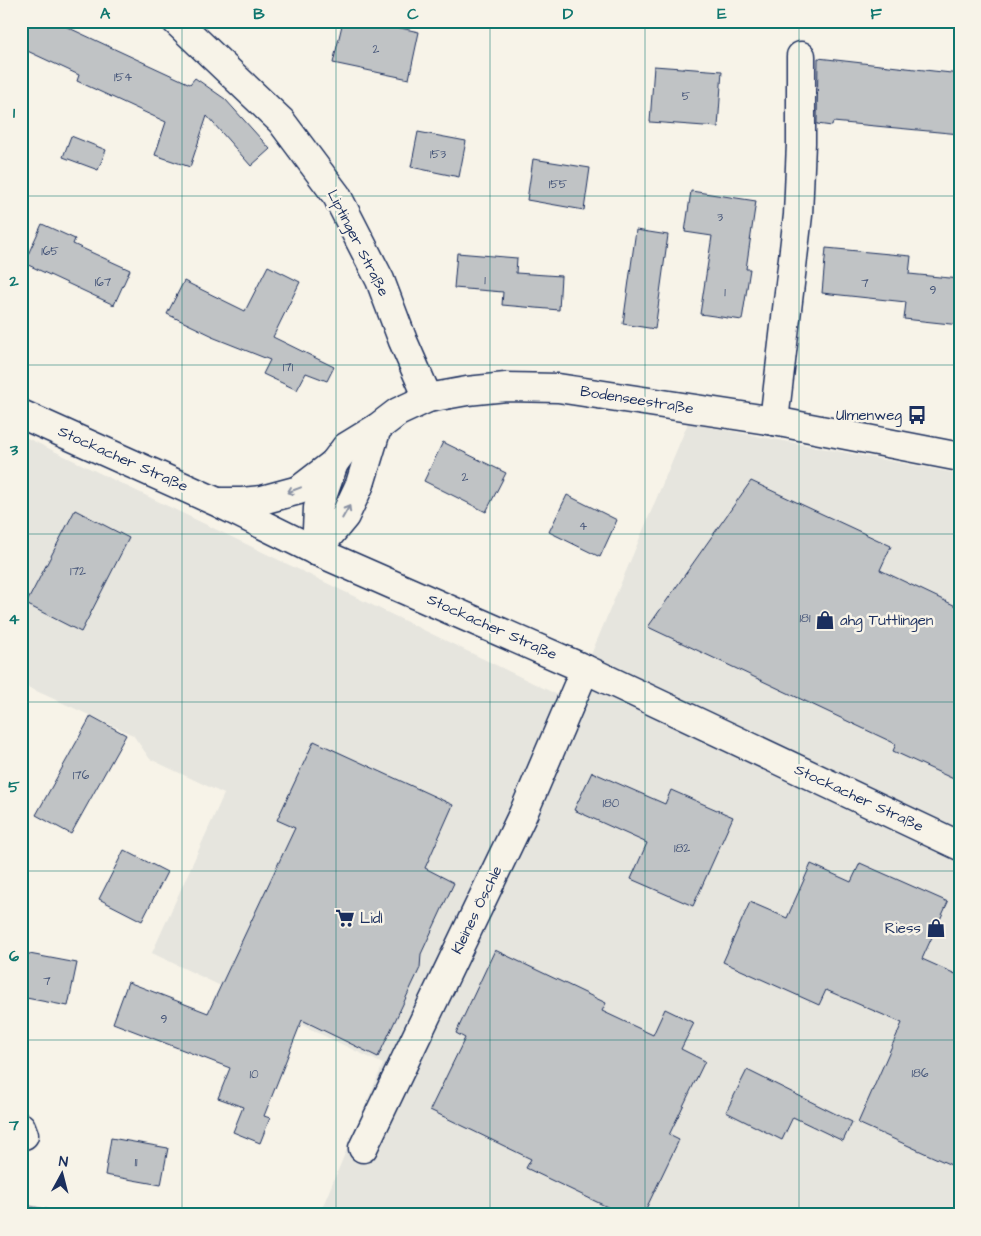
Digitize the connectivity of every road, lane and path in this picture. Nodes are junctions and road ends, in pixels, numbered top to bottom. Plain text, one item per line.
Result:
1 (178, 22) edge
2 (801, 56) dead end
3 (428, 398) junction
4 (21, 414) edge
5 (774, 421) junction
6 (377, 428) junction
7 (960, 457) edge
8 (334, 463) junction
9 (217, 502) junction
10 (316, 551) junction
11 (584, 669) junction
12 (960, 846) edge
13 (363, 1148) dead end

1 - 3 street, Liptinger Straße
2 - 5 street
3 - 5 street, Bodenseestraße
3 - 6 street, Bodenseestraße
4 - 9 street, Stockacher Straße
5 - 7 street, Bodenseestraße
6 - 8 street, Bodenseestraße
10 -> 6 street
8 -> 9 street
8 - 10 street
9 - 10 street, Stockacher Straße
10 - 11 street, Stockacher Straße
11 - 12 street, Stockacher Straße
11 - 13 street, Kleines Öschle

